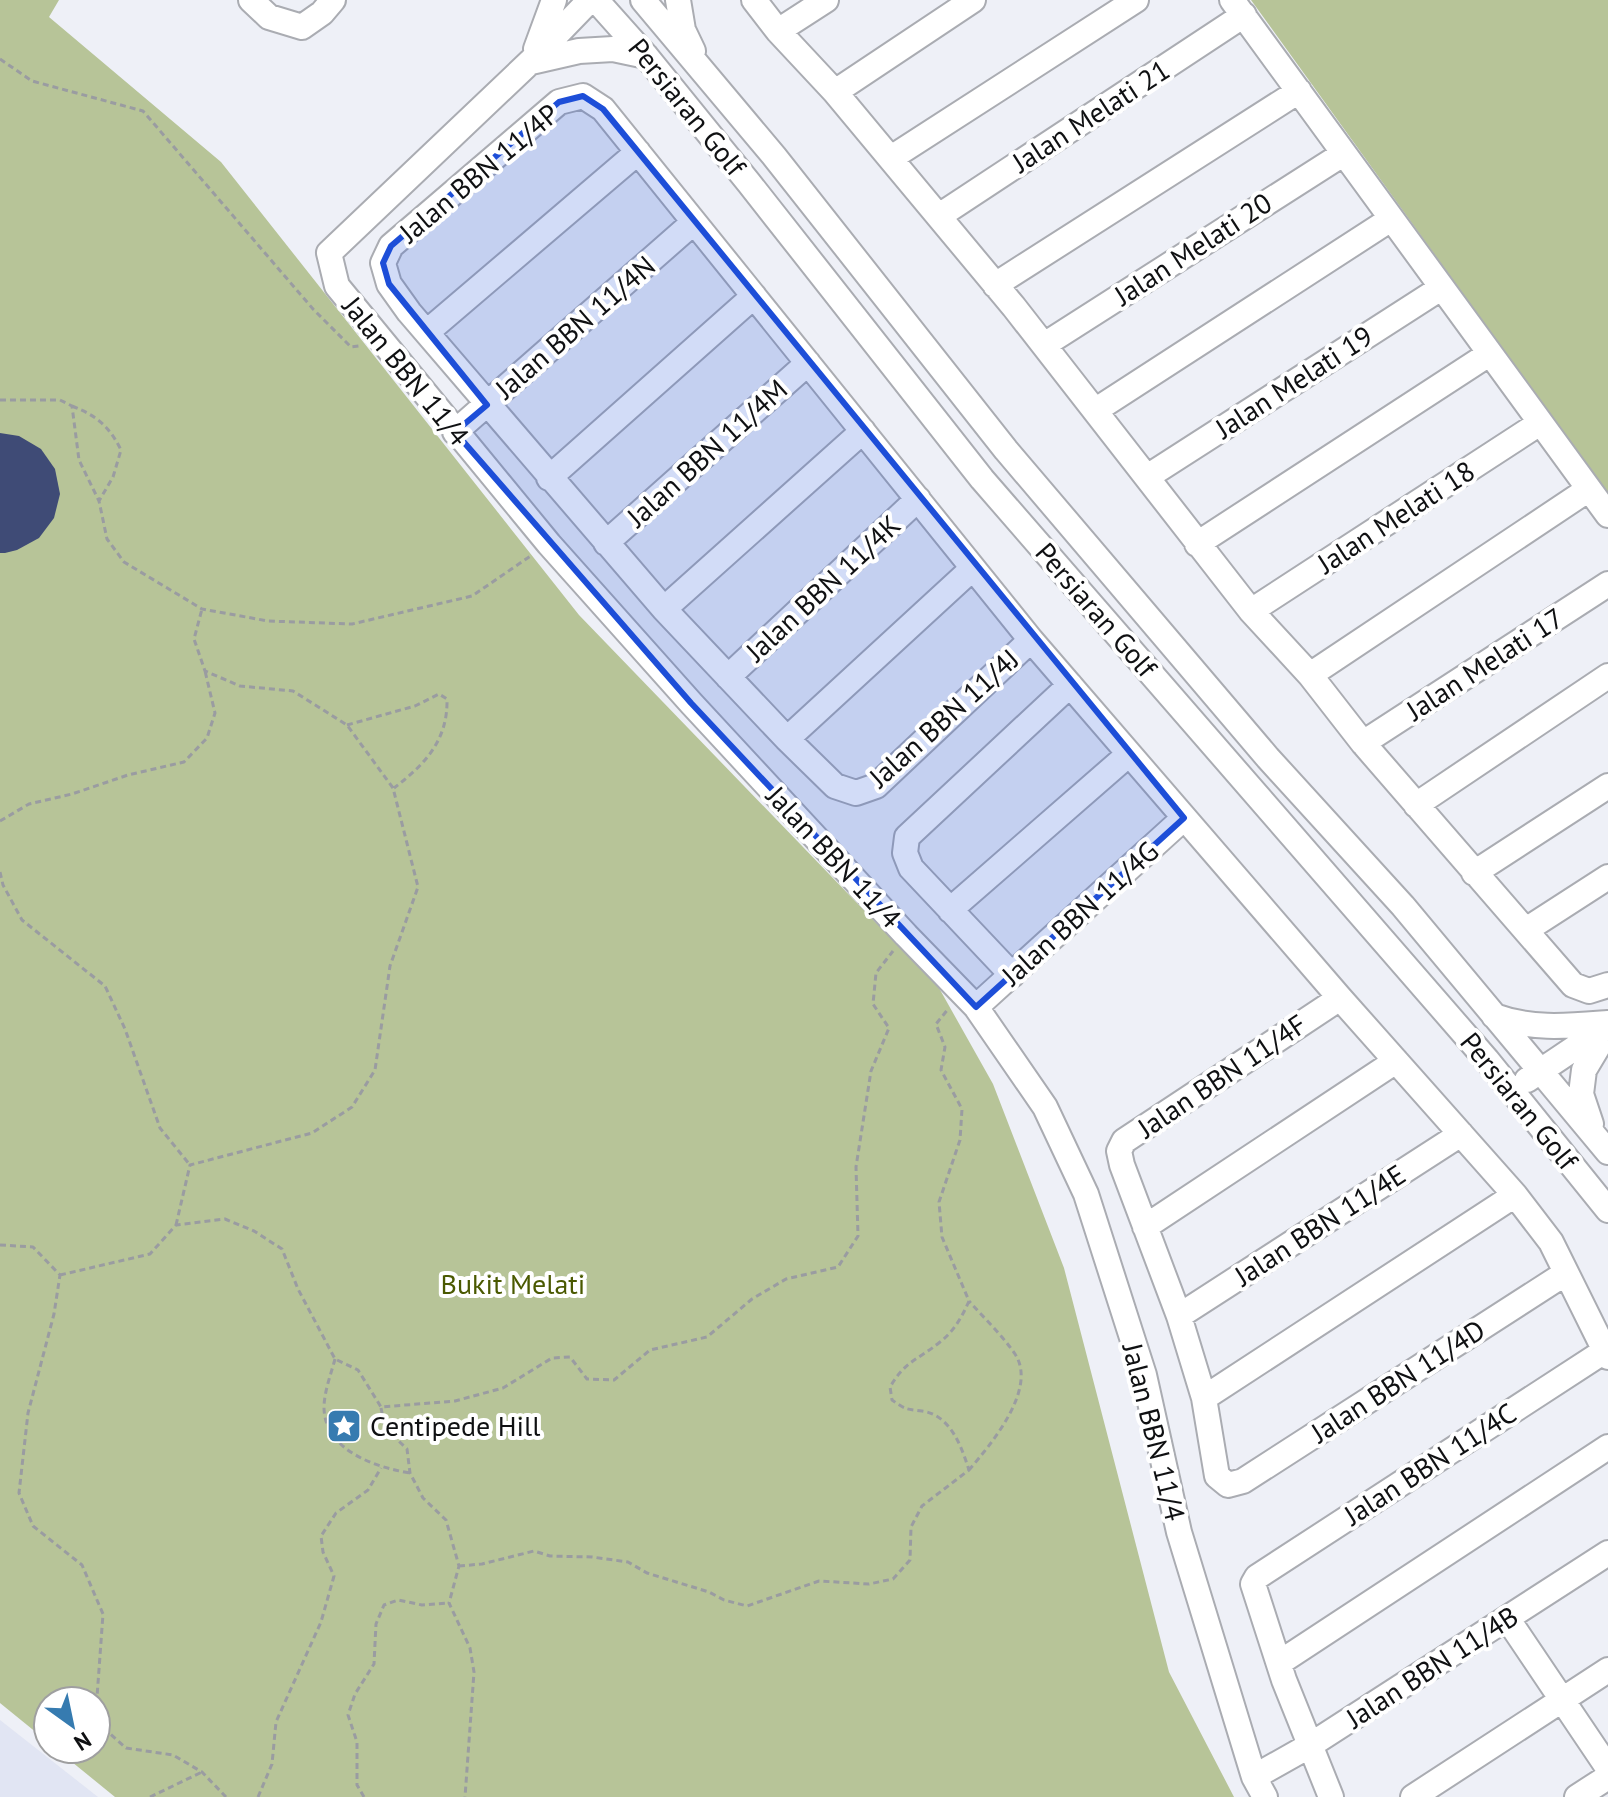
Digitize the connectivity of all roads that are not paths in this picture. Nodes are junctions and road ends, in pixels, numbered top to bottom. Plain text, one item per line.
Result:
1 (251, 0) edge
2 (333, 0) edge
3 (554, 0) edge
4 (590, 0) edge
5 (596, 0) edge
6 (643, 0) edge
7 (678, 0) edge
8 (754, 0) edge
9 (826, 0) edge
10 (973, 0) edge
11 (1136, 0) edge
12 (1238, 8) edge
13 (778, 31) junction
14 (646, 56) junction
15 (525, 67) junction
16 (702, 69) junction
17 (1299, 91) junction
18 (835, 92) junction
19 (638, 152) junction
20 (1343, 154) junction
21 (891, 158) junction
22 (939, 216) junction
23 (1391, 219) junction
24 (694, 222) junction
25 (995, 285) junction
26 (1441, 288) junction
27 (754, 296) junction
28 (427, 332) junction
29 (1044, 345) junction
30 (1489, 354) junction
31 (808, 363) junction
32 (487, 405) junction
33 (1096, 410) junction
34 (1540, 423) junction
35 (863, 431) junction
36 (455, 432) junction
37 (1147, 477) junction
38 (549, 478) junction
39 (1589, 489) junction
40 (918, 499) junction
41 (1608, 515) edge
42 (606, 543) junction
43 (1197, 544) junction
44 (973, 568) junction
45 (1608, 584) edge
46 (664, 609) junction
47 (1251, 611) junction
48 (1031, 640) junction
49 (1310, 675) junction
50 (1608, 676) edge
51 (728, 677) junction
52 (1070, 685) junction
53 (787, 739) junction
54 (1363, 743) junction
55 (1129, 754) junction
56 (1608, 786) edge
57 (1416, 805) junction
58 (1184, 818) junction
59 (1474, 873) junction
60 (1608, 877) edge
61 (950, 910) junction
62 (1526, 930) junction
63 (1012, 975) junction
64 (1599, 988) edge
65 (1340, 998) junction
66 (969, 1000) junction
67 (1494, 1016) junction
68 (1608, 1026) edge
69 (1396, 1061) junction
70 (1540, 1071) junction
71 (1511, 1090) junction
72 (1461, 1134) junction
73 (1602, 1144) edge
74 (1515, 1195) junction
75 (1608, 1210) edge
76 (1145, 1227) junction
77 (1566, 1273) junction
78 (1179, 1316) junction
79 (1606, 1354) edge
80 (1204, 1398) junction
81 (1608, 1447) edge
82 (1608, 1553) edge
83 (1507, 1618) junction
84 (1279, 1663) junction
85 (1608, 1670) edge
86 (1562, 1700) junction
87 (1309, 1746) junction
88 (1608, 1768) edge
89 (1608, 1777) edge
90 (1259, 1787) edge
91 (1331, 1797) edge
92 (1413, 1797) edge
93 (1577, 1797) edge

1 - 2 street
3 - 15 street
4 - 15 street
5 - 14 street, Persiaran Golf
6 - 16 street, Persiaran Golf
7 - 16 street
8 - 13 street
9 - 13 street
10 - 18 street
11 - 21 street
12 - 17 street
12 - 22 street, Jalan Melati 21
13 - 18 street
14 - 15 street
14 - 71 street, Persiaran Golf
15 - 36 street, Jalan BBN 11/4
16 - 67 street, Persiaran Golf
17 - 20 street
17 - 25 street
18 - 21 street
19 - 24 street
19 - 28 street
19 - 28 street, Jalan BBN 11/4P
20 - 23 street
20 - 29 street, Jalan Melati 20
21 - 22 street
22 - 25 street
23 - 26 street
23 - 33 street
24 - 27 street
24 - 32 street, Jalan BBN 11/4N
25 - 29 street
26 - 30 street
26 - 37 street, Jalan Melati 19
27 - 31 street
27 - 38 street
28 - 32 street
29 - 33 street
30 - 34 street
30 - 43 street
31 - 35 street
31 - 42 street, Jalan BBN 11/4M
32 - 36 street, Jalan BBN 11/4N
32 - 38 street
33 - 37 street
34 - 39 street
34 - 47 street, Jalan Melati 18
35 - 40 street
35 - 46 street
36 - 66 street, Jalan BBN 11/4
37 - 43 street
38 - 42 street
39 - 41 street
39 - 49 street
40 - 44 street
40 - 51 street, Jalan BBN 11/4K
42 - 46 street
43 - 47 street
44 - 48 street
44 - 53 street
45 - 54 street, Jalan Melati 17
46 - 51 street
47 - 49 street
48 - 52 street
48 - 53 street, Jalan BBN 11/4J
49 - 54 street
50 - 57 street
51 - 53 street
52 - 55 street
52 - 61 street
54 - 57 street
55 - 58 street
55 - 61 street
56 - 59 street
57 - 59 street
58 - 63 street, Jalan BBN 11/4G
58 - 65 street
59 - 62 street
60 - 62 street
61 - 63 street
62 - 64 street
63 - 66 street, Jalan BBN 11/4G
65 - 69 street
65 - 76 street, Jalan BBN 11/4F
66 - 90 street, Jalan BBN 11/4
67 - 68 street
67 - 70 street, Persiaran Golf
68 - 70 street
68 - 73 street
69 - 72 street
69 - 76 street
70 - 71 street
70 - 73 street, Persiaran Golf
71 - 75 street, Persiaran Golf
72 - 74 street
72 - 78 street, Jalan BBN 11/4E
74 - 77 street
74 - 80 street
76 - 78 street
77 - 79 street
77 - 80 street, Jalan BBN 11/4D
78 - 80 street
79 - 84 street, Jalan BBN 11/4C
81 - 84 street
82 - 83 street, Jalan BBN 11/4B
83 - 86 street
83 - 87 street, Jalan BBN 11/4B
84 - 87 street
85 - 86 street
86 - 88 street
86 - 92 street
87 - 90 street, Jalan BBN 11/4B
87 - 91 street
89 - 93 street

